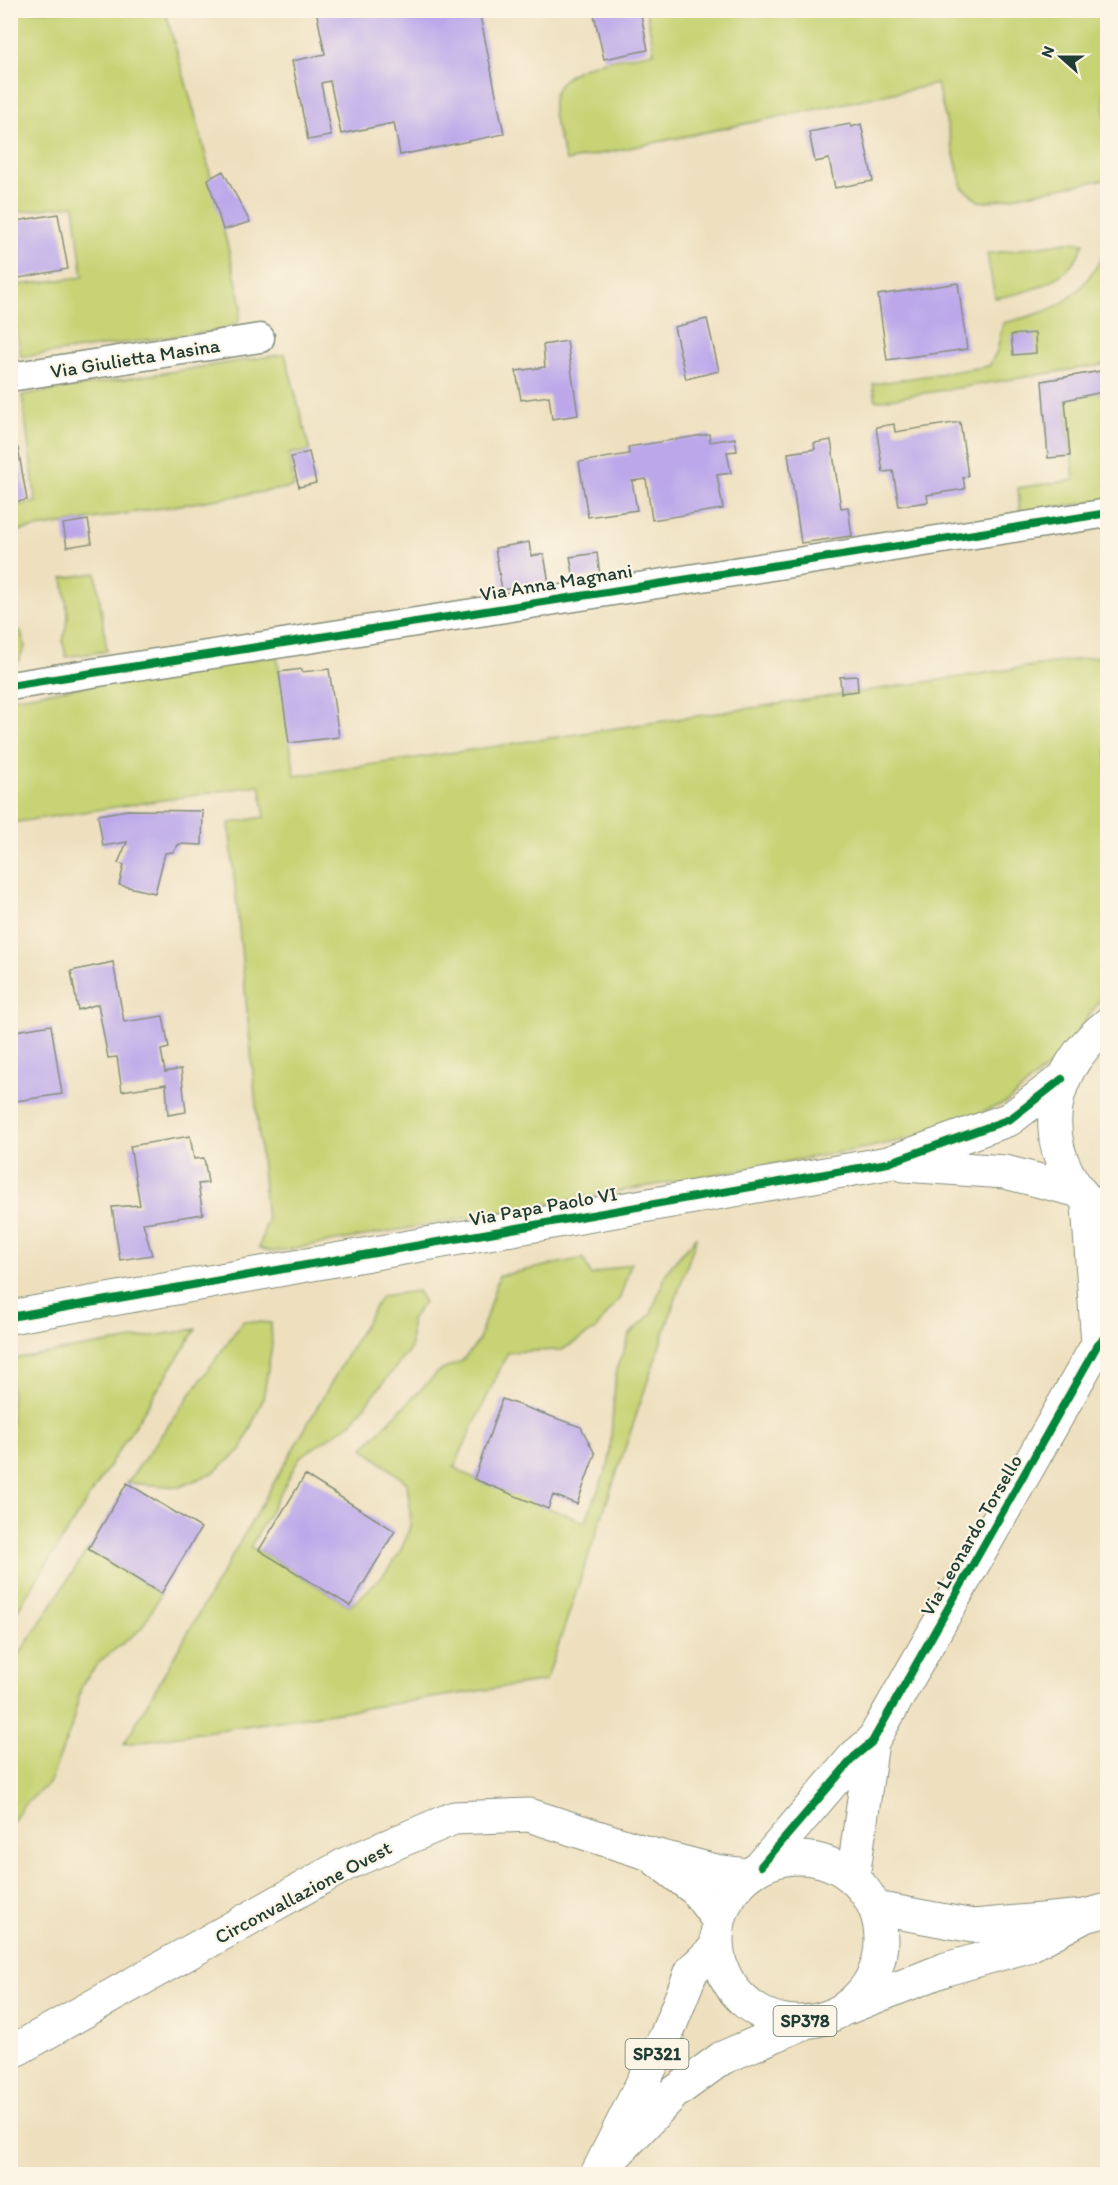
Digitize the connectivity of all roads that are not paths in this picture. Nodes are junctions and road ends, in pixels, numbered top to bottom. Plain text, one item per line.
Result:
1 (260, 338) dead end
2 (10, 377) edge
3 (1107, 513) edge
4 (10, 686) edge
5 (1107, 1024) edge
6 (1062, 1079) junction
7 (888, 1163) junction
8 (1091, 1205) edge
9 (10, 1317) edge
10 (1103, 1339) edge
11 (872, 1743) junction
12 (650, 1854) junction
13 (754, 1871) junction
14 (853, 1877) junction
15 (875, 1908) junction
16 (1096, 1913) edge
17 (718, 1934) junction
18 (840, 2010) junction
19 (808, 2021) junction
20 (10, 2053) edge
21 (599, 2170) edge

1 - 2 street, Via Giulietta Masina
3 - 4 street, Via Anna Magnani
5 - 6 street
6 - 7 street, Via Papa Paolo VI
6 - 8 street
7 - 8 street, Via Papa Paolo VI
7 - 9 street, Via Papa Paolo VI
8 - 10 street
10 - 11 street, Via Leonardo Torsello
11 - 13 street
11 - 14 street
12 - 13 street, Circonvallazione Ovest
12 - 17 street
12 - 20 street, Circonvallazione Ovest
13 - 14 street, SP378
13 - 17 street
14 - 15 street, SP378
15 - 16 street, SP378
15 - 18 street, SP378
16 - 18 street, SP378
17 - 19 street, SP378
17 - 21 street, SP321
18 - 19 street, SP378
19 - 21 street

